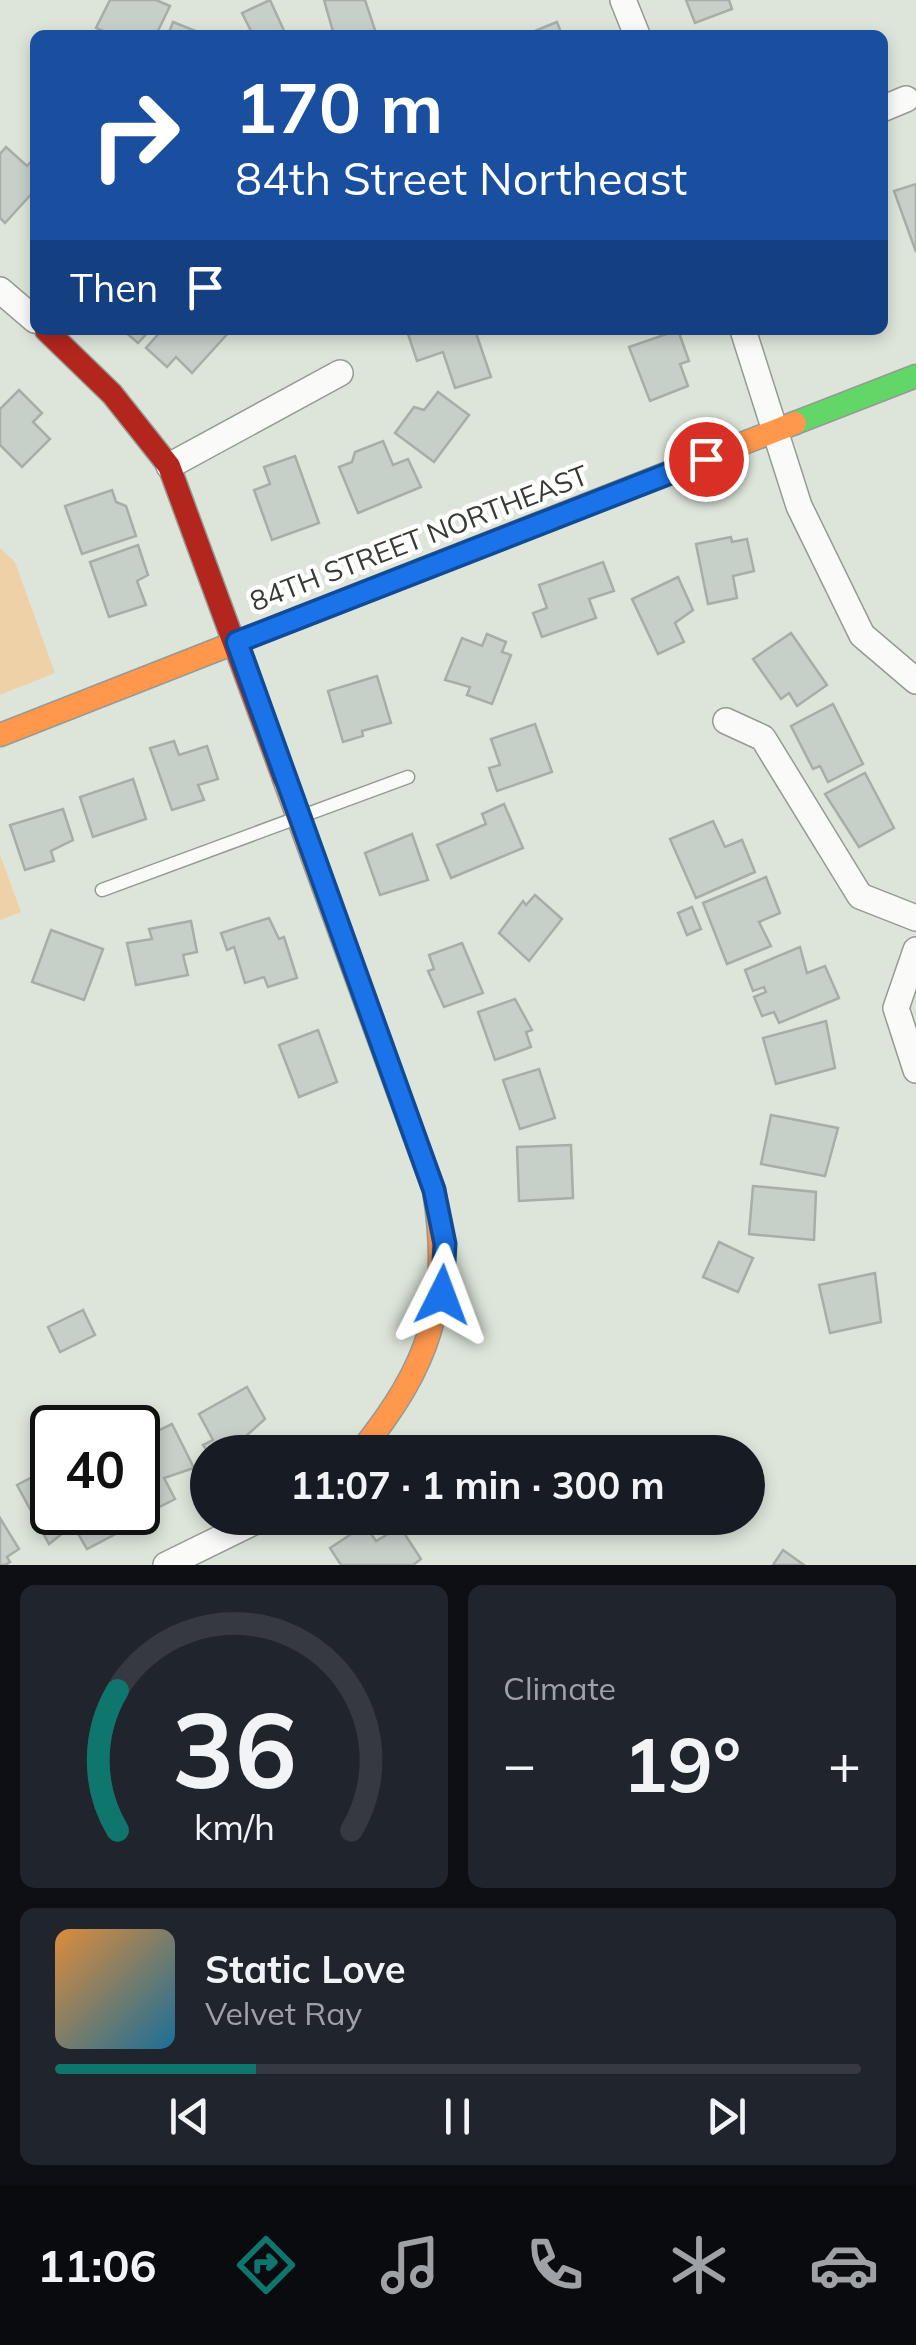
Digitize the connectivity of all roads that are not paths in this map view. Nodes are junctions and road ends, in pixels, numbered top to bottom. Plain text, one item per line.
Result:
1 (624, 0) edge
2 (635, 30) edge
3 (0, 290) edge
4 (30, 316) edge
5 (52, 335) edge
6 (746, 335) edge
7 (340, 373) dead end
8 (916, 376) edge
9 (778, 430) junction
10 (169, 466) junction
11 (237, 642) junction
12 (916, 682) edge
13 (726, 720) dead end
14 (0, 734) edge
15 (408, 776) dead end
16 (301, 818) junction
17 (102, 890) dead end
18 (916, 918) edge
19 (916, 950) edge
20 (916, 1070) edge
21 (375, 1435) edge
22 (227, 1535) edge
23 (166, 1565) edge

1 - 2 street
3 - 4 street
5 - 10 street
6 - 9 street
7 - 10 street
8 - 9 street, 84TH STREET NORTHEAST
9 - 11 street, 84TH STREET NORTHEAST
9 - 12 street
10 - 11 street
11 - 14 street, 84TH STREET NORTHEAST
11 - 16 street
13 - 18 street
15 - 16 lane
16 - 17 lane
16 - 21 street
19 - 20 street
22 - 23 street

